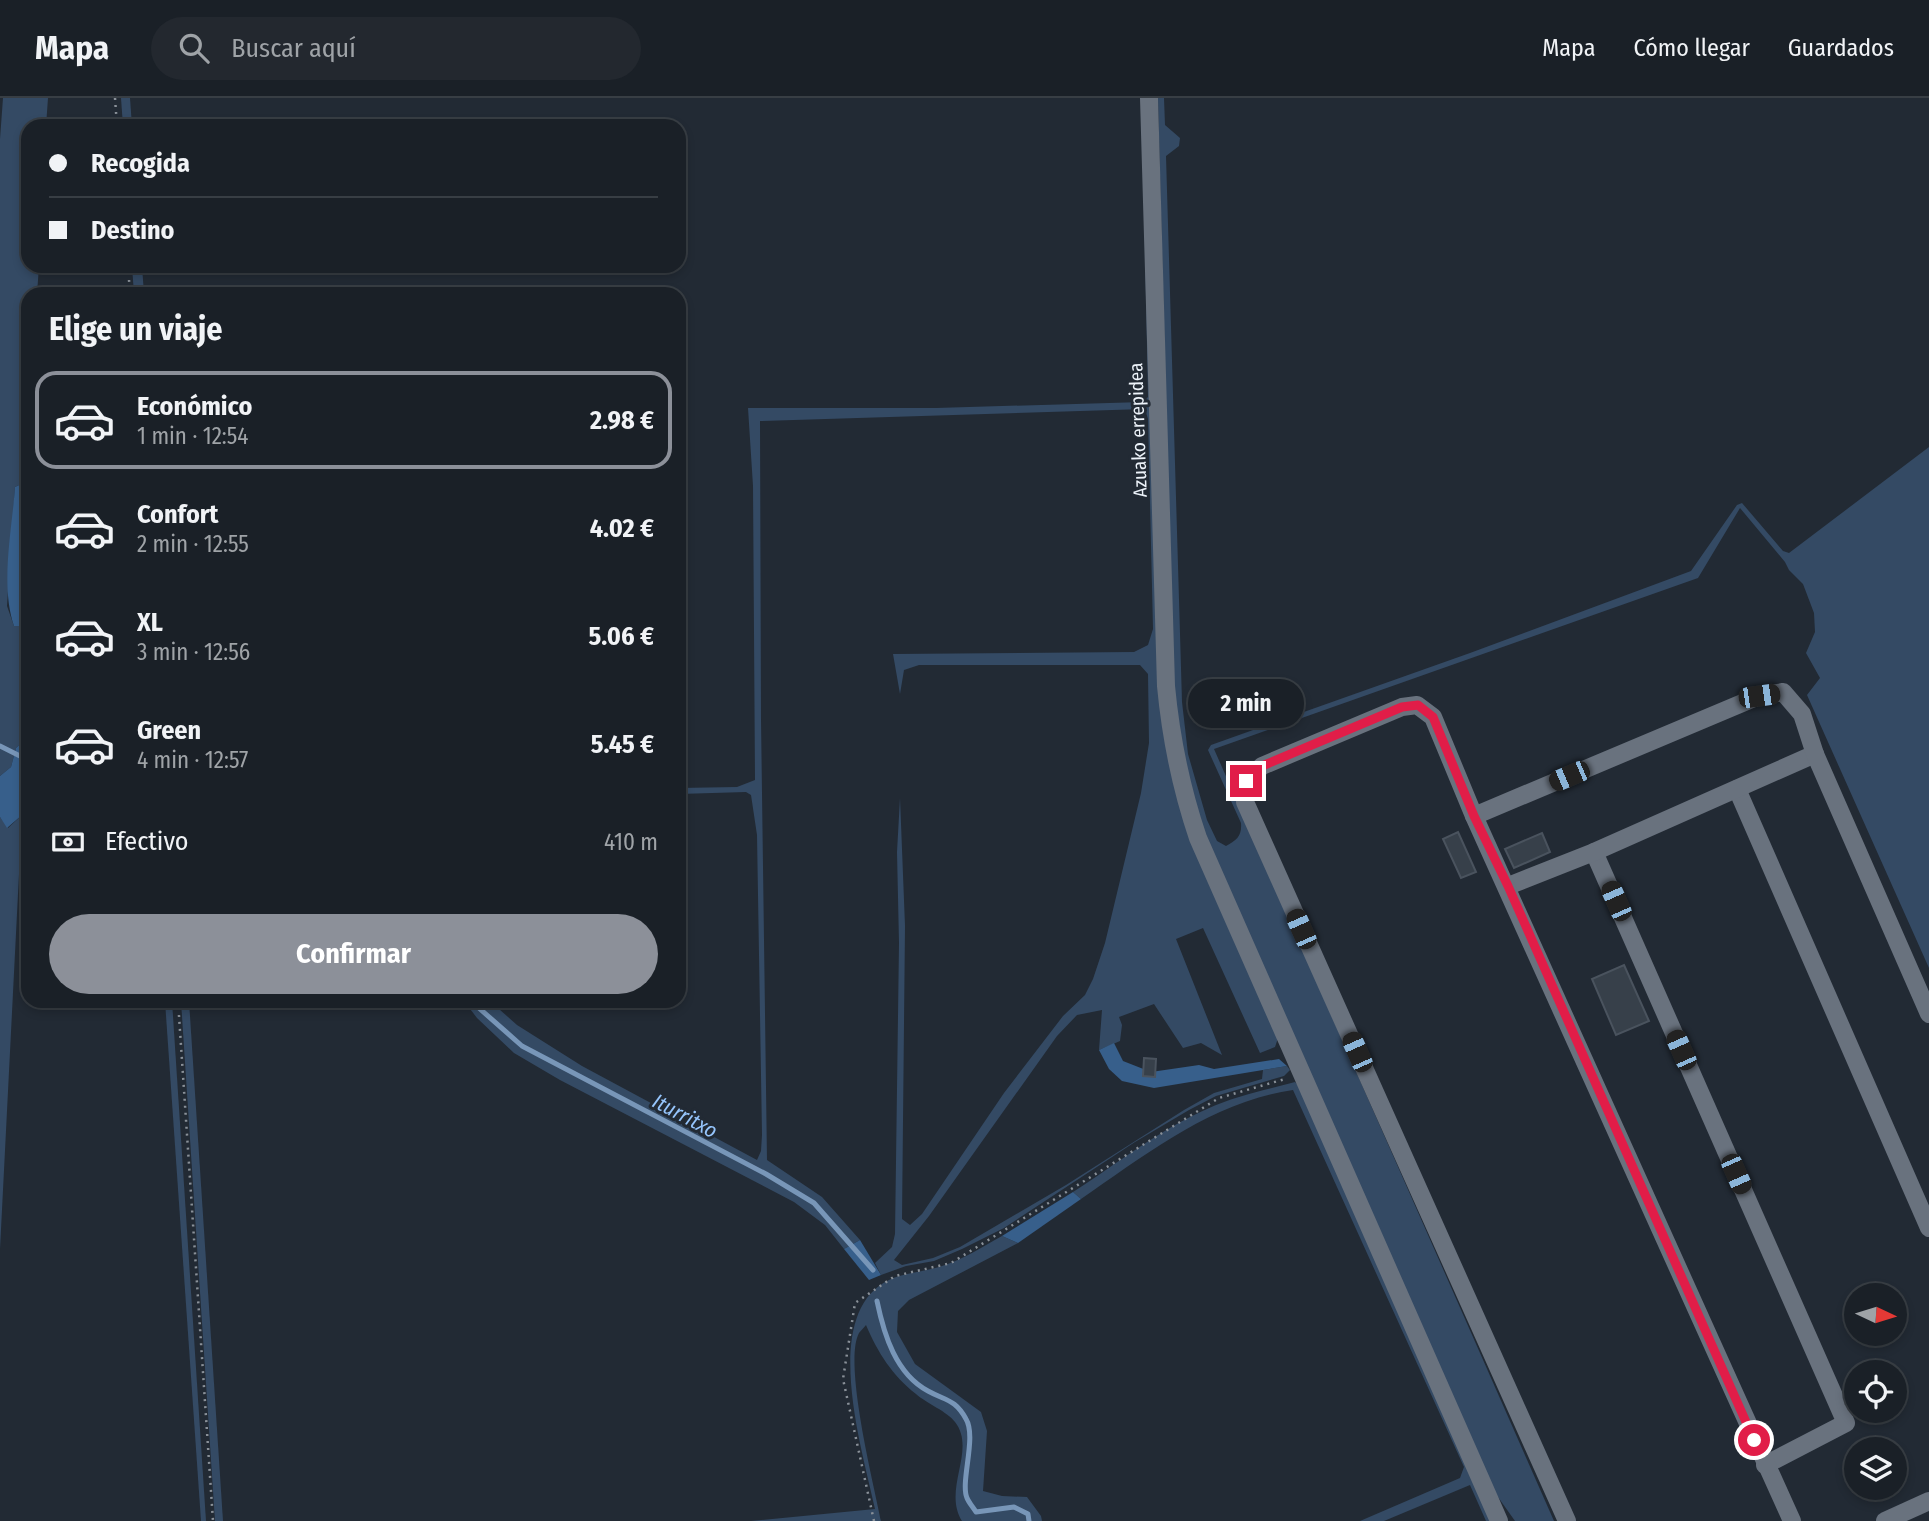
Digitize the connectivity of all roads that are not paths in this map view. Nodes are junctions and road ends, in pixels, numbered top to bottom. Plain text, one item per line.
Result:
1 (1149, 98) edge
2 (1815, 754) junction
3 (1737, 789) junction
4 (1474, 816) junction
5 (1594, 852) junction
6 (1508, 886) junction
7 (1929, 1014) edge
8 (1929, 1228) edge
9 (1765, 1465) junction
10 (1929, 1501) edge
11 (1499, 1521) edge
12 (1567, 1521) edge
13 (1792, 1521) edge
14 (1885, 1521) edge

1 - 11 street, Azuako errepidea
2 - 3 street
2 - 4 street
2 - 7 street
3 - 5 street
3 - 8 street
4 - 6 street
4 - 12 street
5 - 6 street
5 - 9 street
6 - 9 street
9 - 13 street
10 - 14 street

